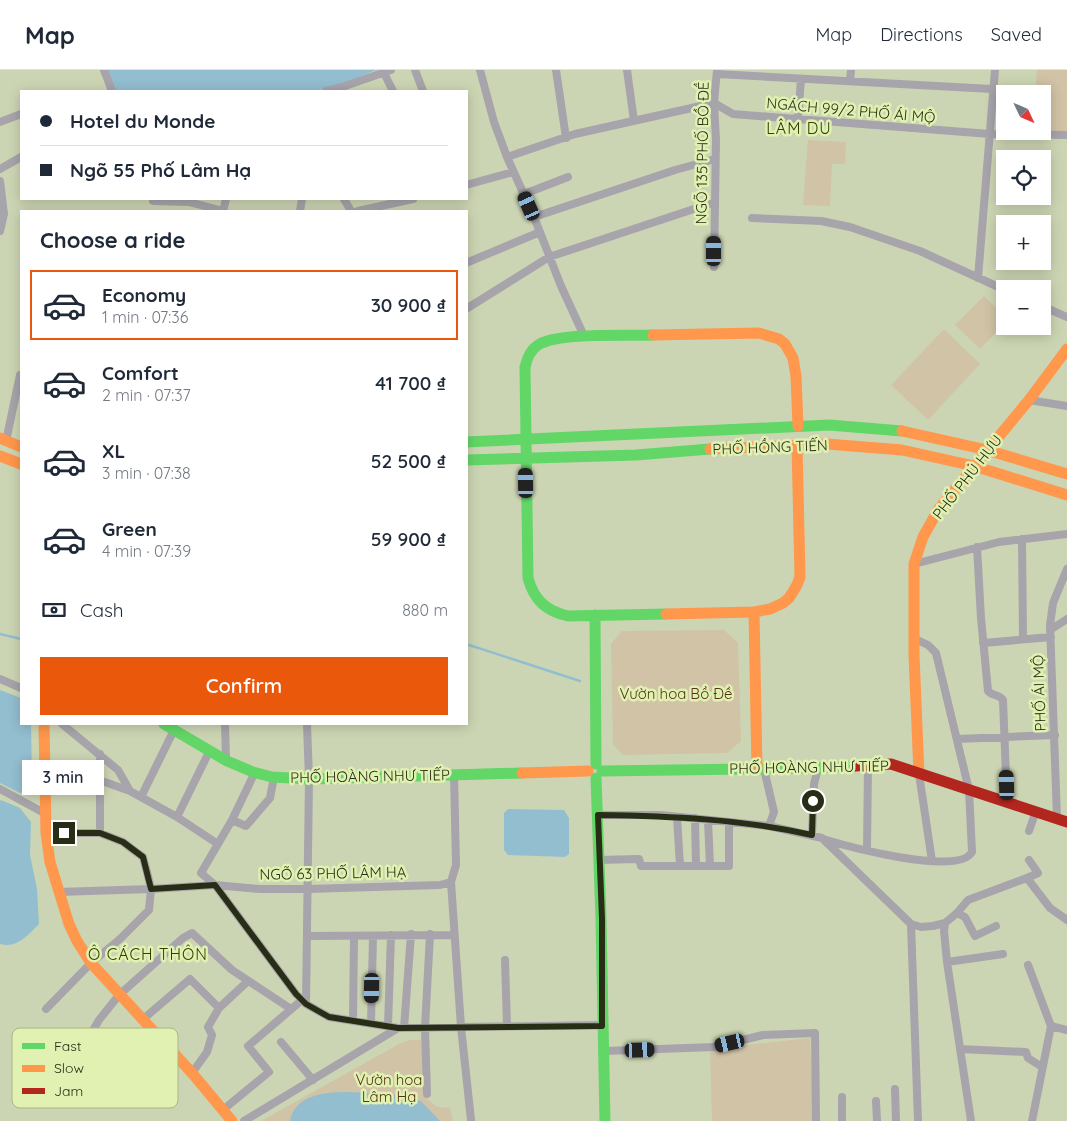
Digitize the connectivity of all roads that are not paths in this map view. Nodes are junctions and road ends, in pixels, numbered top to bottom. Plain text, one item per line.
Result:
1 (104, 70) edge
2 (415, 70) edge
3 (480, 70) edge
4 (556, 70) edge
5 (627, 70) edge
6 (851, 70) edge
7 (995, 70) edge
8 (388, 72) edge
9 (717, 72) edge
10 (801, 79) junction
11 (850, 82) junction
12 (344, 89) edge
13 (992, 89) junction
14 (112, 90) edge
15 (393, 90) edge
16 (423, 90) edge
17 (714, 103) junction
18 (20, 114) edge
19 (798, 119) junction
20 (634, 121) junction
21 (0, 122) edge
22 (990, 134) junction
23 (1067, 134) edge
24 (566, 138) junction
25 (507, 157) junction
26 (20, 158) edge
27 (715, 159) junction
28 (0, 169) edge
29 (514, 172) junction
30 (568, 176) dead end
31 (0, 181) edge
32 (468, 184) edge
33 (524, 194) junction
34 (408, 200) edge
35 (153, 201) dead end
36 (714, 202) junction
37 (219, 210) edge
38 (362, 210) edge
39 (534, 217) junction
40 (752, 218) dead end
41 (0, 231) edge
42 (540, 232) junction
43 (549, 257) junction
44 (468, 262) edge
45 (714, 268) dead end
46 (978, 278) junction
47 (996, 286) edge
48 (468, 308) edge
49 (1051, 310) edge
50 (1067, 317) edge
51 (584, 336) junction
52 (1067, 349) edge
53 (20, 375) dead end
54 (1029, 400) junction
55 (1067, 406) edge
56 (798, 426) junction
57 (3, 439) edge
58 (526, 439) junction
59 (468, 442) edge
60 (798, 445) junction
61 (20, 447) edge
62 (987, 450) junction
63 (0, 456) edge
64 (468, 460) edge
65 (526, 460) junction
66 (20, 464) edge
67 (974, 466) junction
68 (1067, 474) edge
69 (1067, 495) edge
70 (1067, 534) edge
71 (1022, 539) junction
72 (978, 547) junction
73 (914, 564) junction
74 (1067, 569) edge
75 (754, 612) junction
76 (595, 615) junction
77 (1067, 619) edge
78 (1050, 633) junction
79 (913, 638) junction
80 (1022, 639) junction
81 (983, 643) junction
82 (0, 679) edge
83 (20, 688) edge
84 (44, 725) edge
85 (63, 725) edge
86 (225, 725) edge
87 (307, 725) edge
88 (169, 727) edge
89 (1055, 735) junction
90 (1005, 736) junction
91 (957, 739) junction
92 (210, 750) junction
93 (100, 754) junction
94 (226, 760) junction
95 (868, 766) junction
96 (761, 768) junction
97 (818, 768) junction
98 (596, 771) junction
99 (255, 772) junction
100 (454, 774) junction
101 (920, 774) junction
102 (274, 777) junction
103 (309, 778) junction
104 (99, 780) junction
105 (0, 790) edge
106 (969, 790) junction
107 (130, 791) junction
108 (140, 797) junction
109 (1008, 802) junction
110 (1036, 811) junction
111 (46, 814) junction
112 (598, 815) junction
113 (177, 817) junction
114 (677, 817) junction
115 (694, 818) junction
116 (232, 820) junction
117 (708, 820) junction
118 (1062, 820) edge
119 (729, 823) junction
120 (769, 826) junction
121 (1029, 831) dead end
122 (46, 833) junction
123 (100, 833) junction
124 (812, 835) junction
125 (822, 838) junction
126 (218, 844) junction
127 (867, 849) junction
128 (598, 860) junction
129 (1029, 860) dead end
130 (932, 861) junction
131 (680, 866) junction
132 (696, 866) junction
133 (710, 866) junction
134 (1027, 878) junction
135 (452, 882) junction
136 (215, 885) junction
137 (151, 889) junction
138 (308, 889) junction
139 (58, 892) junction
140 (957, 913) junction
141 (1067, 920) edge
142 (945, 922) junction
143 (911, 924) junction
144 (996, 926) dead end
145 (411, 934) junction
146 (430, 934) junction
147 (391, 935) junction
148 (454, 935) junction
149 (307, 936) junction
150 (373, 936) junction
151 (354, 937) junction
152 (1003, 954) dead end
153 (505, 960) dead end
154 (947, 962) junction
155 (91, 963) junction
156 (1028, 965) dead end
157 (248, 981) junction
158 (119, 995) junction
159 (304, 1002) junction
160 (46, 1008) dead end
161 (219, 1008) junction
162 (291, 1009) junction
163 (142, 1020) junction
164 (353, 1021) junction
165 (371, 1023) junction
166 (388, 1026) junction
167 (507, 1026) junction
168 (602, 1026) junction
169 (1050, 1026) junction
170 (94, 1028) edge
171 (150, 1028) edge
172 (401, 1028) junction
173 (425, 1028) junction
174 (461, 1028) junction
175 (1067, 1030) edge
176 (281, 1042) dead end
177 (960, 1048) junction
178 (604, 1051) junction
179 (178, 1058) edge
180 (1042, 1067) junction
181 (192, 1073) junction
182 (313, 1080) junction
183 (895, 1088) dead end
184 (427, 1094) dead end
185 (842, 1096) dead end
186 (876, 1101) dead end
187 (224, 1109) junction
188 (471, 1120) edge
189 (232, 1121) edge
190 (244, 1121) edge
191 (605, 1121) edge
192 (816, 1121) edge
193 (842, 1121) edge
194 (877, 1121) edge
195 (896, 1121) edge
196 (918, 1121) edge
197 (971, 1121) edge
198 (1032, 1121) edge

1 - 14 street
2 - 16 street
3 - 25 street
4 - 24 street
5 - 20 street
6 - 11 street
7 - 13 street
8 - 12 street
8 - 15 street
9 - 10 street
9 - 17 street, NGÕ 135 PHỐ BỒ ĐỀ
10 - 11 street
10 - 19 street
11 - 13 street
13 - 22 street
17 - 19 street, NGÁCH 99/2 PHỐ ÁI MỘ
17 - 20 street
17 - 27 street, NGÕ 135 PHỐ BỒ ĐỀ
18 - 21 street
19 - 22 street, NGÁCH 99/2 PHỐ ÁI MỘ
20 - 24 street
22 - 23 street, NGÁCH 99/2 PHỐ ÁI MỘ
22 - 46 street
24 - 25 street
25 - 29 street
26 - 28 street
27 - 36 street, NGÕ 135 PHỐ BỒ ĐỀ
27 - 39 street
29 - 32 street
29 - 33 street
30 - 33 street
31 - 41 street
33 - 39 street
34 - 38 street
35 - 37 street
36 - 43 street
36 - 45 street, NGÕ 135 PHỐ BỒ ĐỀ
39 - 42 street
40 - 46 street
42 - 43 street
42 - 44 street
43 - 48 street
43 - 51 street
46 - 47 street
49 - 50 street
51 - 56 street
51 - 58 street
52 - 54 street, PHỐ PHÚ HỰU
53 - 57 street
54 - 55 street
54 - 62 street, PHỐ PHÚ HỰU
56 - 58 street, PHỐ HỒNG TIẾN
56 - 62 street, PHỐ HỒNG TIẾN
57 - 61 street
58 - 59 street, PHỐ HỒNG TIẾN
58 - 65 street
60 - 65 street, PHỐ HỒNG TIẾN
60 - 67 street, PHỐ HỒNG TIẾN
60 - 75 street
62 - 67 street, PHỐ PHÚ HỰU
62 - 68 street, PHỐ HỒNG TIẾN
63 - 66 street
64 - 65 street, PHỐ HỒNG TIẾN
65 - 76 street
67 - 69 street, PHỐ HỒNG TIẾN
67 - 73 street, PHỐ PHÚ HỰU
70 - 71 street
71 - 72 street
71 - 80 street
72 - 73 street
72 - 81 street
73 - 79 street, PHỐ PHÚ HỰU
74 - 78 street, PHỐ ÁI MỘ
75 - 76 street
75 - 96 street
76 - 98 street
77 - 78 street
78 - 80 street
78 - 89 street, PHỐ ÁI MỘ
79 - 91 street
79 - 101 street, PHỐ PHÚ HỰU
80 - 81 street
81 - 90 street
82 - 83 street
84 - 111 street
85 - 93 street
86 - 94 street
87 - 103 street
88 - 92 street, PHỐ HOÀNG NHƯ TIẾP
88 - 108 street
89 - 90 street
89 - 118 street, PHỐ ÁI MỘ
90 - 91 street
90 - 109 street
91 - 106 street
92 - 94 street, PHỐ HOÀNG NHƯ TIẾP
92 - 113 street
93 - 104 street
93 - 107 street
94 - 99 street, PHỐ HOÀNG NHƯ TIẾP
95 - 97 street, PHỐ HOÀNG NHƯ TIẾP
95 - 101 street, PHỐ HOÀNG NHƯ TIẾP
95 - 127 street
96 - 97 street, PHỐ HOÀNG NHƯ TIẾP
96 - 98 street, PHỐ HOÀNG NHƯ TIẾP
96 - 120 street
97 - 124 street
98 - 100 street, PHỐ HOÀNG NHƯ TIẾP
98 - 112 street
99 - 102 street, PHỐ HOÀNG NHƯ TIẾP
99 - 116 street
100 - 103 street, PHỐ HOÀNG NHƯ TIẾP
100 - 135 street
101 - 106 street, PHỐ HOÀNG NHƯ TIẾP
101 - 130 street
102 - 103 street, PHỐ HOÀNG NHƯ TIẾP
102 - 116 street
103 - 138 street
104 - 107 street
104 - 123 street
105 - 111 street
106 - 109 street, PHỐ HOÀNG NHƯ TIẾP
106 - 130 street
107 - 108 street
108 - 113 street
109 - 110 street, PHỐ HOÀNG NHƯ TIẾP
110 - 118 street, PHỐ HOÀNG NHƯ TIẾP
110 - 121 street
111 - 122 street
112 - 114 street
112 - 128 street
113 - 126 street
114 - 115 street
114 - 131 street
115 - 117 street
115 - 132 street
116 - 126 street
117 - 119 street
117 - 133 street
119 - 120 street
119 - 133 street
120 - 124 street
122 - 123 street
122 - 139 street
123 - 137 street
124 - 125 street
125 - 127 street
125 - 143 street
126 - 136 street
127 - 130 street
128 - 131 street
128 - 168 street
129 - 134 street
131 - 132 street
132 - 133 street
134 - 140 street
134 - 141 street
135 - 138 street, NGÕ 63 PHỐ LÂM HẠ
135 - 148 street
136 - 137 street, NGÕ 63 PHỐ LÂM HẠ
136 - 138 street, NGÕ 63 PHỐ LÂM HẠ
136 - 159 street
137 - 139 street, NGÕ 63 PHỐ LÂM HẠ
137 - 155 street
138 - 149 street
139 - 155 street
140 - 142 street
140 - 144 street
142 - 143 street
142 - 154 street
143 - 196 street
145 - 146 street
145 - 147 street
145 - 172 street
146 - 148 street
146 - 173 street
147 - 150 street
147 - 166 street
148 - 174 street
149 - 151 street
149 - 159 street
150 - 151 street
150 - 165 street
151 - 164 street
152 - 154 street
153 - 167 street
154 - 177 street
155 - 158 street
155 - 160 street
156 - 169 street
157 - 158 street
157 - 161 street
157 - 162 street
158 - 163 street
158 - 170 street
159 - 162 street
159 - 164 street
161 - 163 street
161 - 181 street
162 - 187 street
163 - 171 street
164 - 165 street
165 - 166 street
166 - 172 street
167 - 168 street
167 - 174 street
168 - 178 street
169 - 175 street
169 - 180 street
172 - 173 street
172 - 182 street
173 - 174 street
173 - 184 street
174 - 188 street
176 - 182 street
177 - 180 street
177 - 197 street
178 - 191 street
178 - 192 street
179 - 181 street
180 - 198 street
181 - 187 street
182 - 190 street
183 - 195 street
185 - 193 street
186 - 194 street
187 - 189 street

